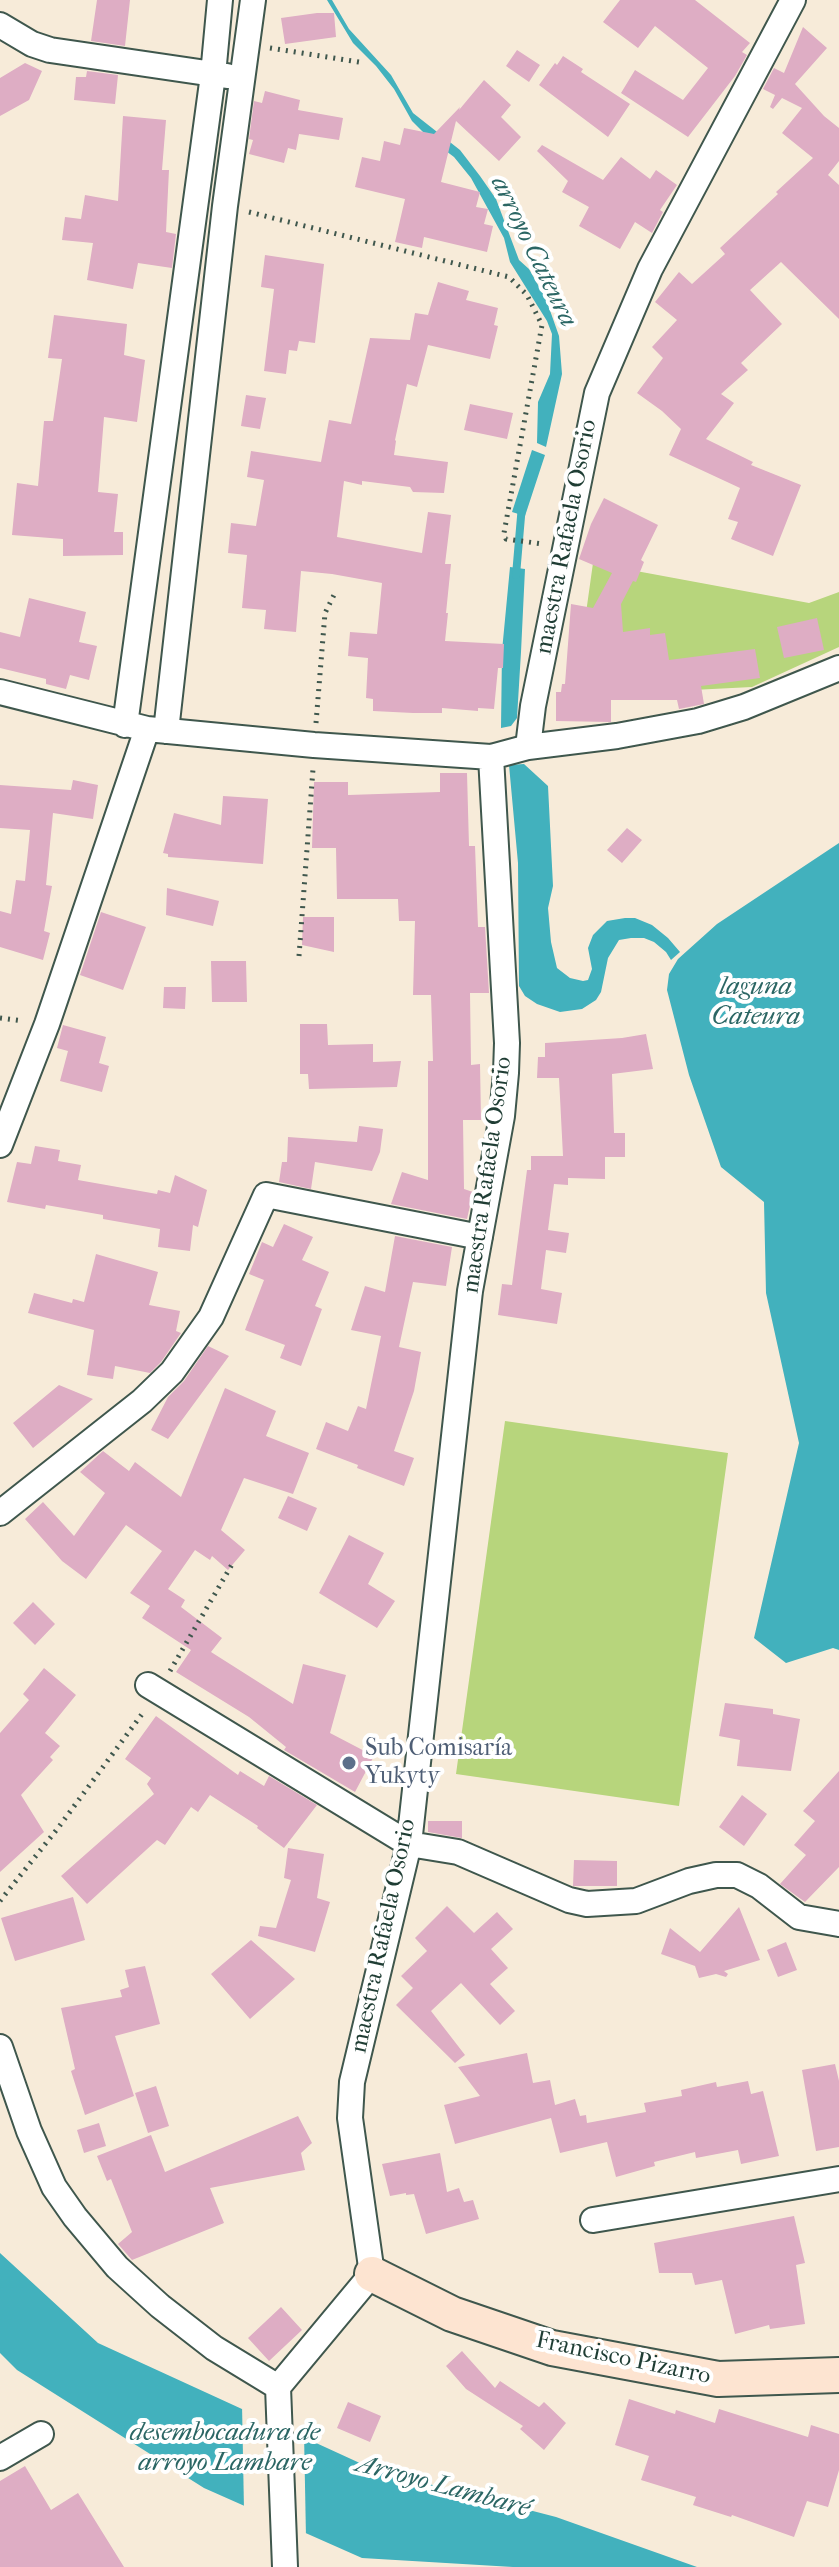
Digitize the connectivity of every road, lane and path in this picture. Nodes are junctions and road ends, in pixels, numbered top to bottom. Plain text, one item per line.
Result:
1 (220, 0) edge
2 (253, 0) edge
3 (793, 0) edge
4 (0, 25) edge
5 (245, 44) junction
6 (359, 62) dead end
7 (213, 75) junction
8 (241, 77) junction
9 (225, 206) junction
10 (542, 544) dead end
11 (839, 668) edge
12 (0, 692) edge
13 (146, 728) junction
14 (528, 747) junction
15 (491, 757) junction
16 (0, 1145) edge
17 (480, 1237) junction
18 (0, 1513) edge
19 (234, 1561) dead end
20 (153, 1689) junction
21 (409, 1844) junction
22 (0, 1901) edge
23 (839, 1924) edge
24 (0, 2047) edge
25 (839, 2179) edge
26 (593, 2220) dead end
27 (372, 2274) junction
28 (839, 2375) edge
29 (279, 2395) junction
30 (41, 2434) dead end
31 (0, 2458) edge
32 (285, 2567) edge

1 - 7 street
2 - 5 street
3 - 14 street, maestra Rafaela Osorio
4 - 7 street
5 - 6 path
5 - 8 street
7 - 8 street
7 - 13 street
8 - 9 street
9 - 10 path
9 - 13 street
11 - 14 street
12 - 13 street
13 - 15 street
13 - 16 street
14 - 15 street
15 - 17 street, maestra Rafaela Osorio
17 - 18 street
17 - 21 street, maestra Rafaela Osorio
19 - 20 path
20 - 21 street
20 - 22 path
21 - 23 street
21 - 27 street, maestra Rafaela Osorio
24 - 29 street
25 - 26 street
27 - 28 street, Francisco Pizarro
27 - 29 street
29 - 32 street
30 - 31 street

